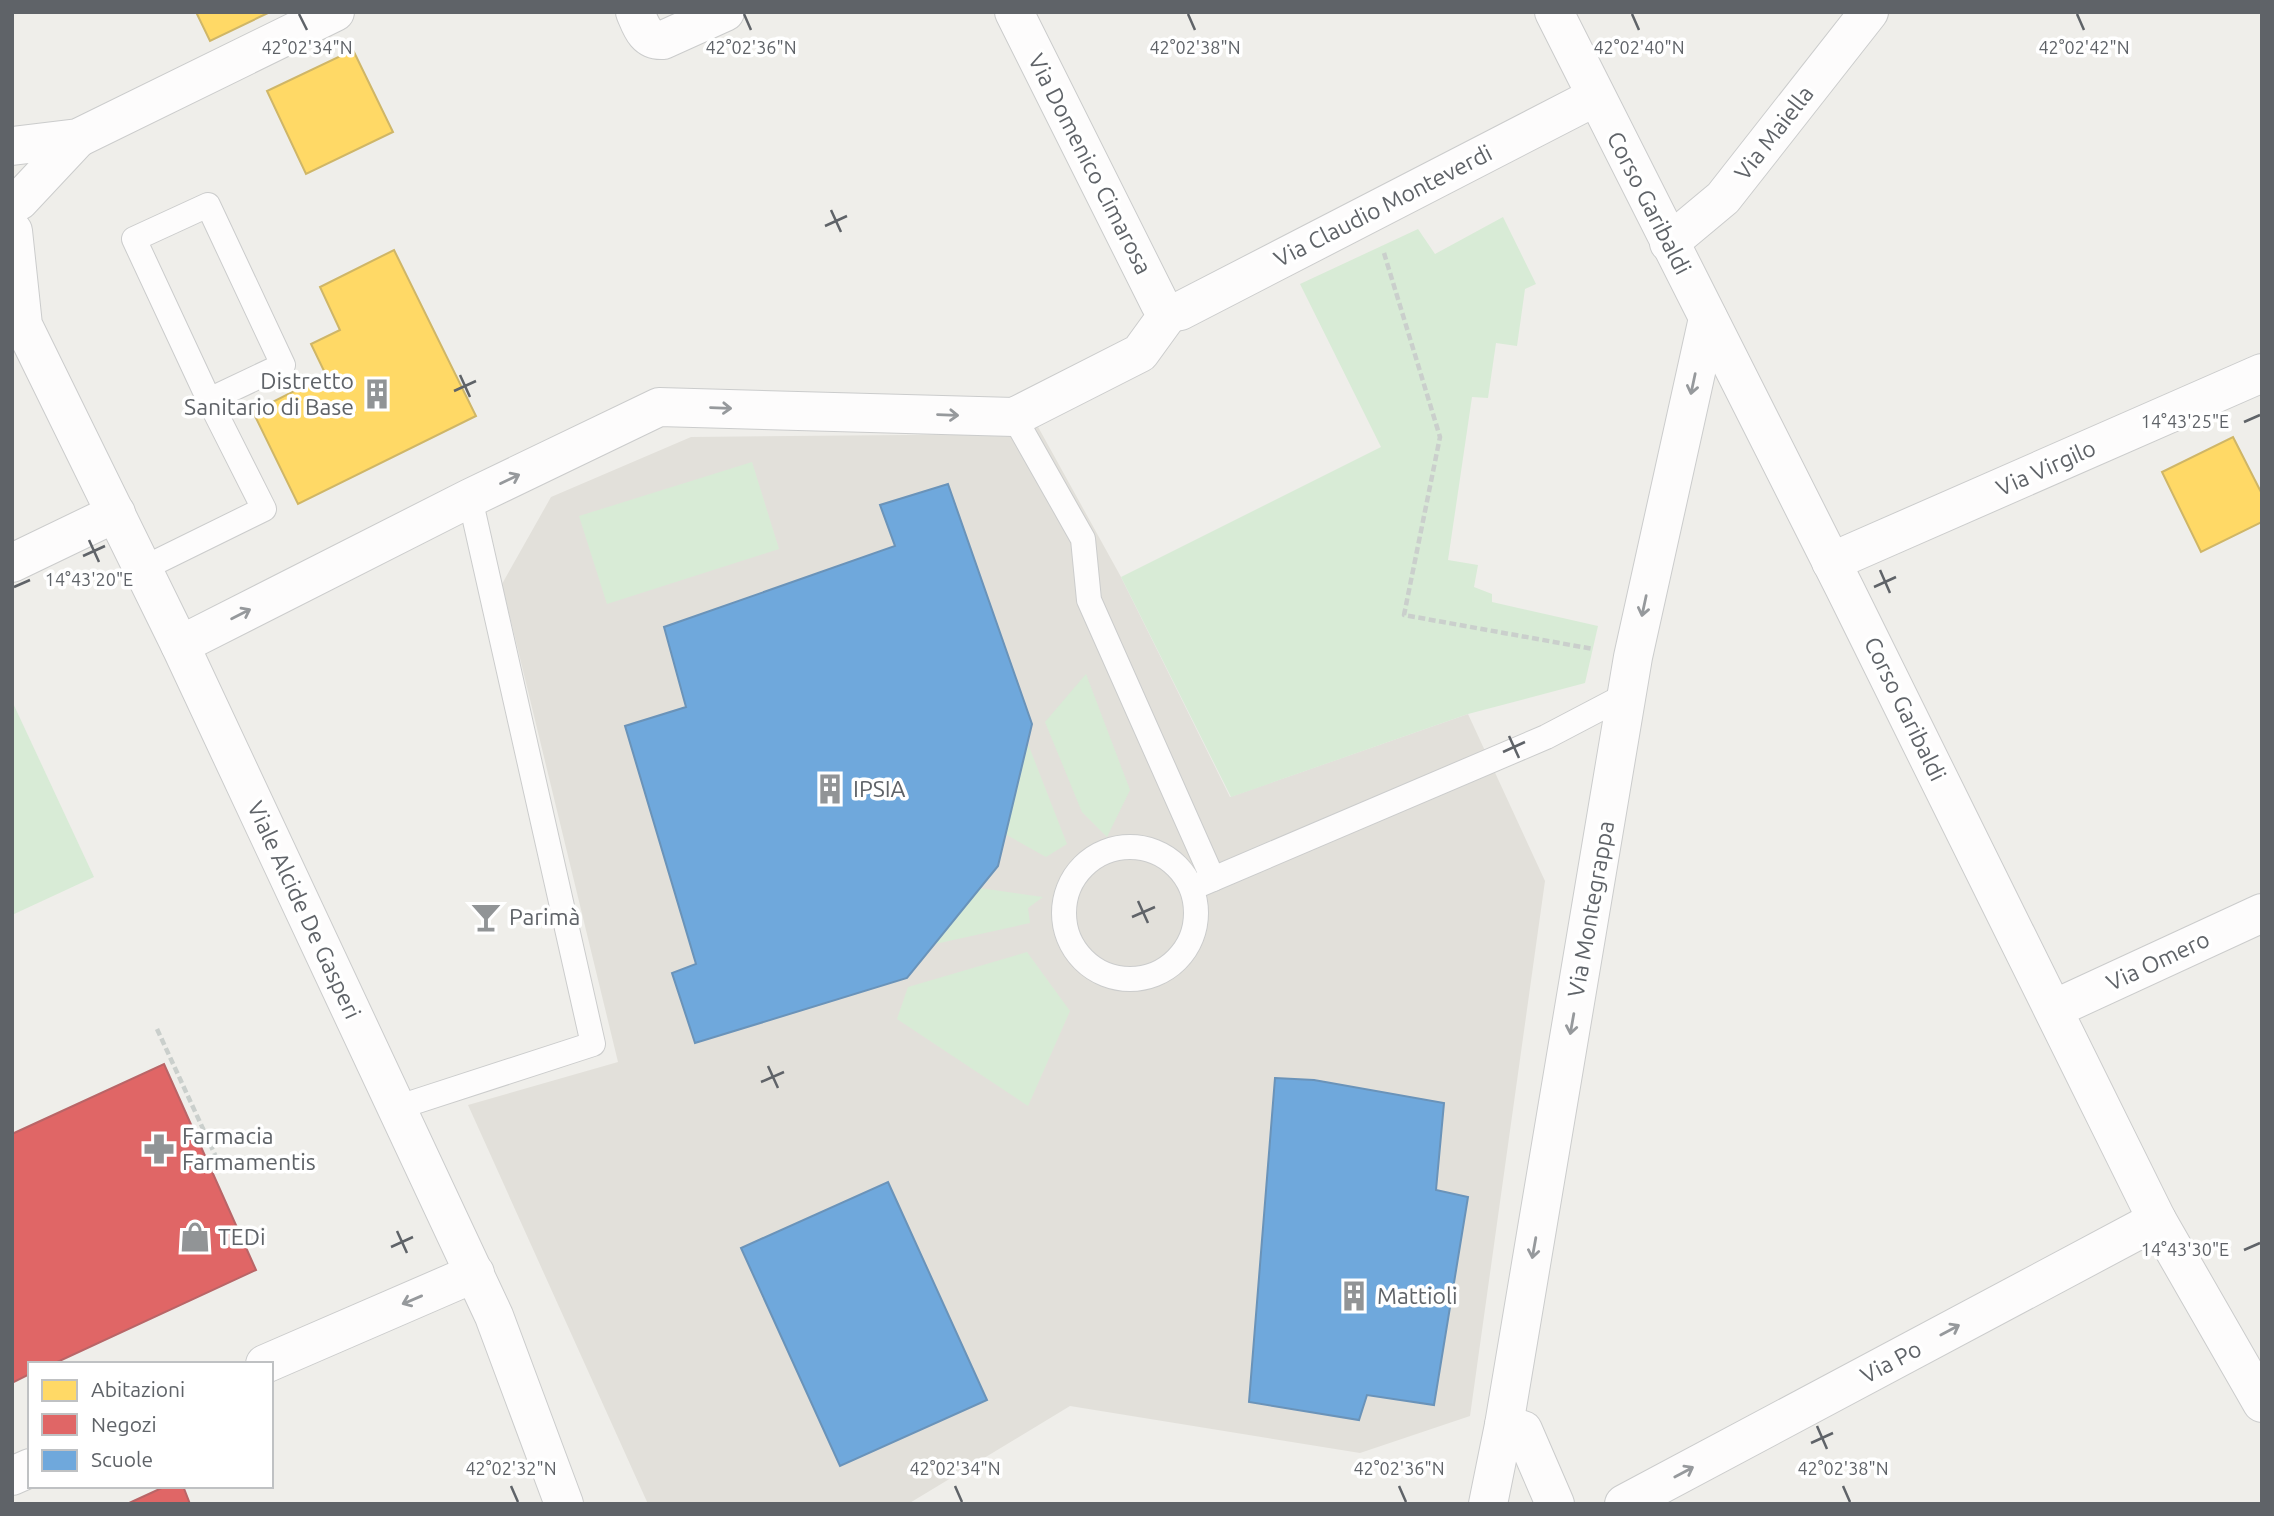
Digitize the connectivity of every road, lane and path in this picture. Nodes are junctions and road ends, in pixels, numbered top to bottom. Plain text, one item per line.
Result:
1 (335, 12) edge
2 (725, 12) edge
3 (1014, 12) edge
4 (1554, 12) edge
5 (1869, 12) edge
6 (640, 24) edge
7 (1595, 97) junction
8 (78, 138) junction
9 (12, 146) edge
10 (14, 209) edge
11 (1372, 212) junction
12 (1669, 243) junction
13 (1169, 313) junction
14 (1708, 318) junction
15 (18, 321) edge
16 (2262, 373) edge
17 (209, 400) junction
18 (1014, 417) junction
19 (471, 498) junction
20 (116, 513) junction
21 (1831, 562) junction
22 (12, 563) edge
23 (142, 569) junction
24 (180, 645) junction
25 (1633, 657) junction
26 (1628, 694) junction
27 (1202, 883) junction
28 (2262, 913) edge
29 (2054, 1009) junction
30 (157, 1029) dead end
31 (396, 1108) junction
32 (222, 1170) dead end
33 (2157, 1220) junction
34 (475, 1273) junction
35 (270, 1362) edge
36 (2262, 1403) edge
37 (1504, 1425) junction
38 (28, 1469) edge
39 (12, 1476) edge
40 (564, 1504) edge
41 (1488, 1504) edge
42 (1555, 1504) edge
43 (1624, 1504) edge

1 - 8 street
2 - 6 street
3 - 13 street, Via Domenico Cimarosa
4 - 7 street, Corso Garibaldi
5 - 12 street, Via Maiella
7 - 11 street, Via Claudio Monteverdi
7 - 12 street, Corso Garibaldi
8 - 9 street
8 - 10 street
10 - 15 street, Viale Alcide De Gasperi
11 - 13 street, Via Claudio Monteverdi
11 - 25 path
12 - 14 street, Corso Garibaldi
13 - 18 street
14 - 21 street, Corso Garibaldi
14 -> 25 street, Via Montegrappa
15 - 20 street, Viale Alcide De Gasperi
16 - 21 street, Via Virgilo
17 - 17 lane
17 - 23 lane
19 -> 18 street
18 - 27 lane
24 -> 19 street
19 - 31 lane
20 - 22 street
20 - 23 street, Viale Alcide De Gasperi
21 - 29 street, Corso Garibaldi
23 - 24 street, Viale Alcide De Gasperi
24 - 31 street, Viale Alcide De Gasperi
25 - 26 street, Via Montegrappa
26 - 27 lane
26 -> 37 street, Via Montegrappa
27 - 27 lane
28 - 29 street, Via Omero
29 - 33 street, Corso Garibaldi
30 - 32 path
31 - 34 street, Viale Alcide De Gasperi
33 - 36 street, Corso Garibaldi
43 -> 33 street, Via Po
34 -> 35 street
34 - 40 street, Viale Alcide De Gasperi
37 - 41 street, Via Montegrappa
37 - 42 street
38 - 39 street

